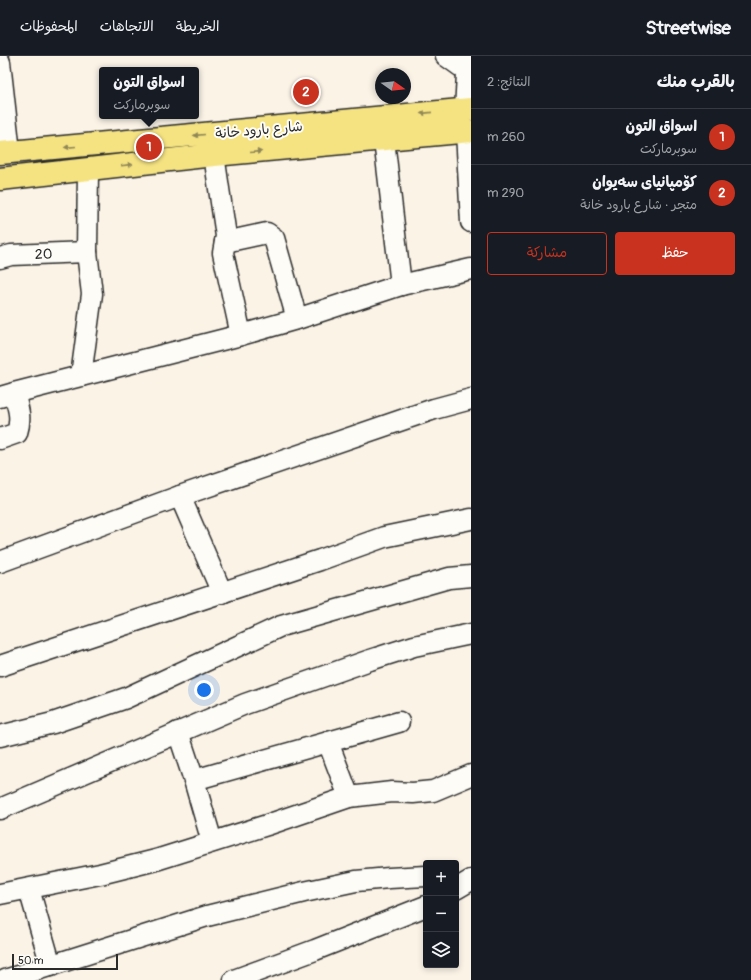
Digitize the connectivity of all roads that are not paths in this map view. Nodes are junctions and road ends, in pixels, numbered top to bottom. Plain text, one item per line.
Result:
1 (446, 56) edge
2 (0, 62) edge
3 (468, 63) edge
4 (468, 109) edge
5 (468, 131) edge
6 (149, 140) junction
7 (384, 140) junction
8 (5, 153) edge
9 (214, 155) junction
10 (150, 162) junction
11 (88, 170) junction
12 (0, 179) edge
13 (471, 222) edge
14 (225, 242) junction
15 (87, 252) junction
16 (0, 258) edge
17 (471, 269) edge
18 (401, 285) junction
19 (297, 319) junction
20 (241, 335) junction
21 (81, 376) junction
22 (7, 395) edge
23 (471, 399) edge
24 (0, 439) edge
25 (180, 496) junction
26 (471, 519) edge
27 (0, 562) edge
28 (471, 576) edge
29 (222, 593) junction
30 (471, 634) edge
31 (0, 666) edge
32 (399, 722) dead end
33 (178, 732) junction
34 (0, 736) edge
35 (328, 742) junction
36 (471, 775) edge
37 (194, 780) junction
38 (349, 797) junction
39 (0, 809) edge
40 (212, 842) junction
41 (423, 876) edge
42 (459, 879) edge
43 (471, 880) edge
44 (459, 887) edge
45 (29, 889) junction
46 (0, 894) edge
47 (423, 907) edge
48 (51, 966) junction
49 (5, 980) edge
50 (234, 980) edge

1 - 3 street
2 - 8 street
3 - 4 street
4 -> 6 main road, شارع بارود خانة
5 - 7 main road
5 - 13 street
6 -> 8 main road, شارع بارود خانة
6 - 10 main road
9 -> 7 main road
7 - 18 street
9 - 10 main road
9 - 14 street
11 -> 10 main road
11 - 12 main road
11 - 15 street
14 - 19 street
14 - 20 street
15 - 16 street, 20
15 - 21 street
17 - 18 street
18 - 19 street
19 - 20 street
20 - 21 street
21 - 22 street
22 - 24 street
23 - 25 street
25 - 27 street
25 - 29 street
26 - 29 street
28 - 34 street
29 - 31 street
30 - 33 street
32 - 35 street
33 - 37 street
33 - 39 street
35 - 37 street
35 - 38 street
36 - 38 street
37 - 40 street
38 - 40 street
40 - 45 street
41 - 48 street
42 - 43 street
43 - 44 street
45 - 46 street
45 - 48 street
47 - 50 street
48 - 49 street

